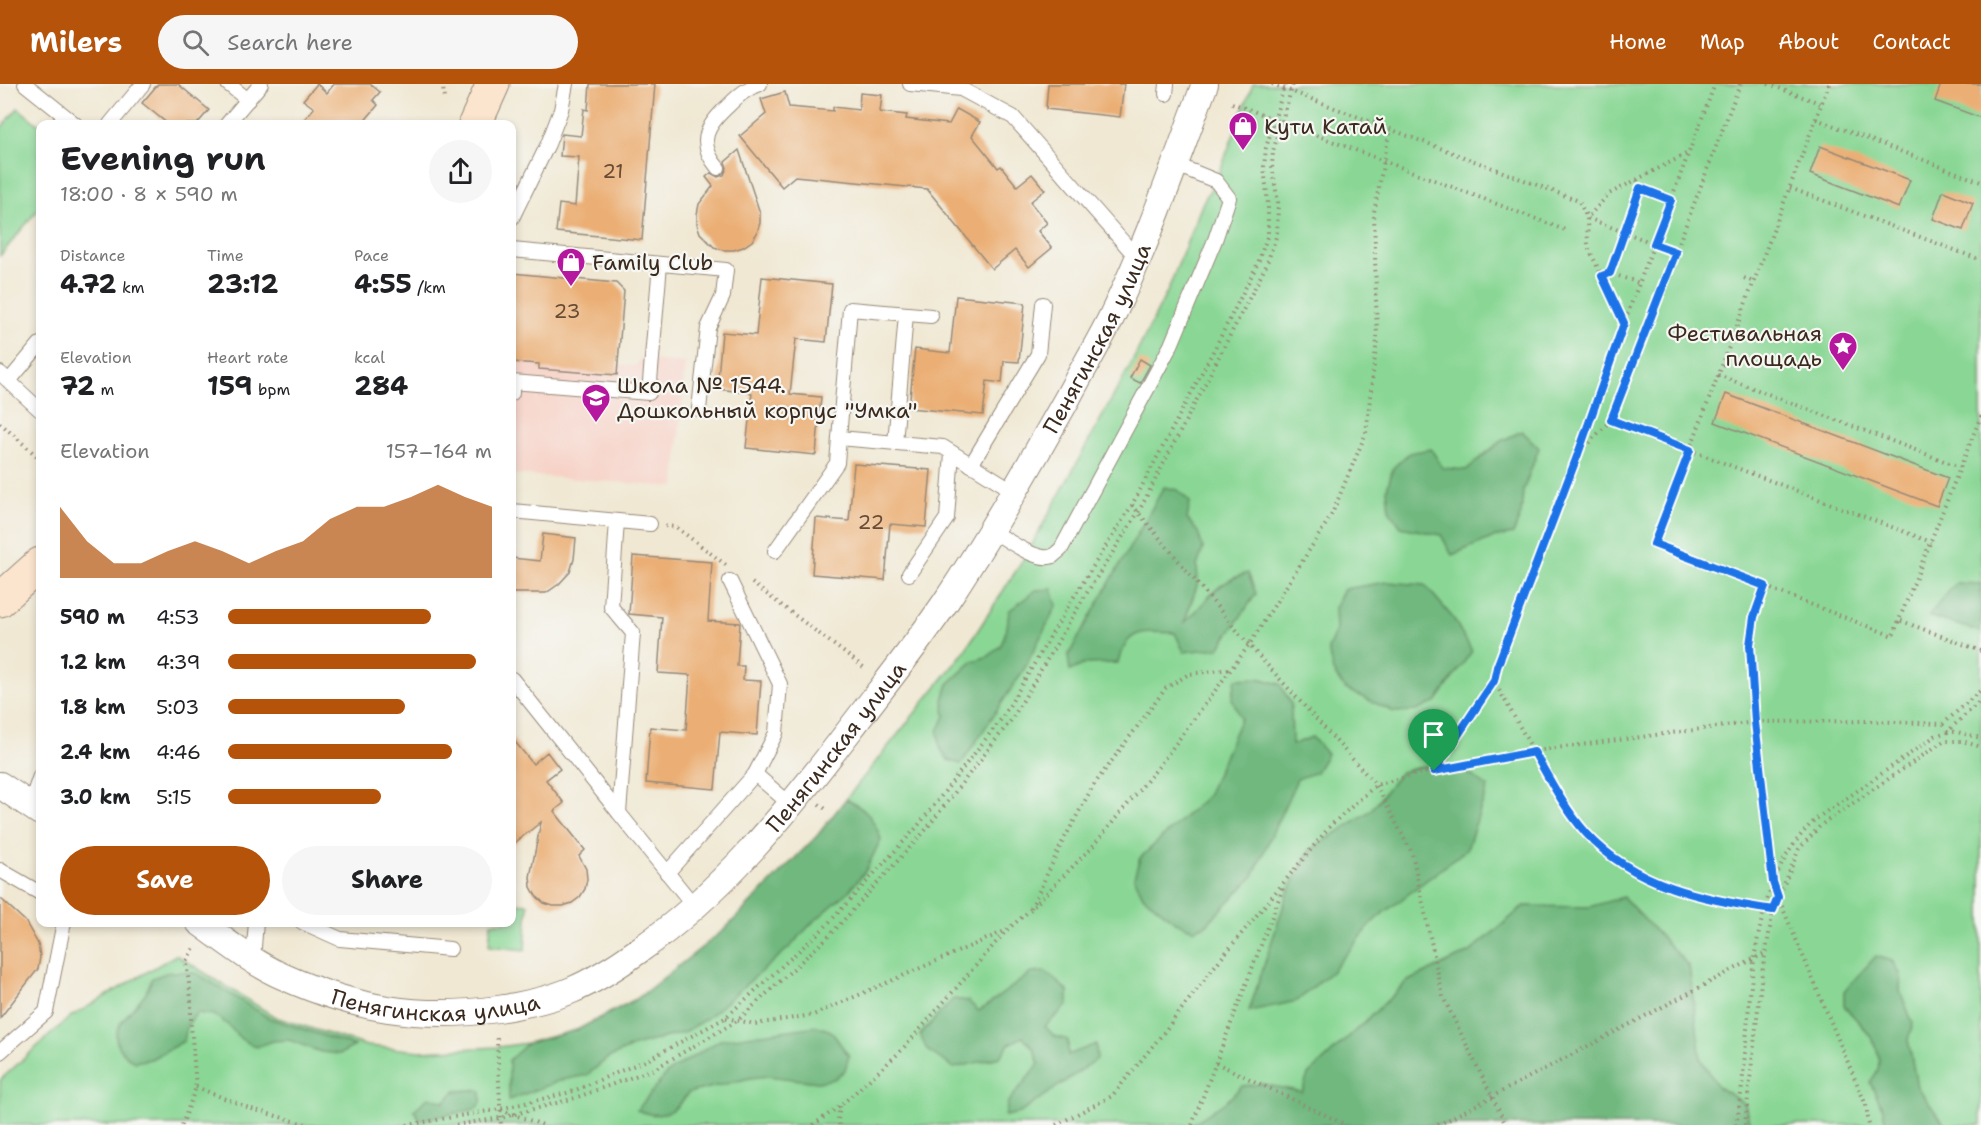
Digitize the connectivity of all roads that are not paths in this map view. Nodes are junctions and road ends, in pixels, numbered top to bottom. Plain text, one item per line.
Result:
1 (26, 84) edge
2 (143, 84) edge
3 (228, 84) edge
4 (261, 84) edge
5 (493, 84) edge
6 (566, 84) edge
7 (760, 84) edge
8 (909, 84) edge
9 (1205, 84) edge
10 (248, 100) junction
11 (70, 120) edge
12 (113, 120) edge
13 (230, 120) edge
14 (477, 120) edge
15 (1174, 164) junction
16 (718, 168) dead end
17 (516, 210) edge
18 (516, 250) edge
19 (1138, 259) junction
20 (660, 264) junction
21 (1043, 304) dead end
22 (906, 314) junction
23 (931, 316) dead end
24 (36, 348) edge
25 (5, 377) edge
26 (516, 382) edge
27 (36, 406) edge
28 (699, 409) dead end
29 (839, 438) junction
30 (896, 443) junction
31 (952, 453) junction
32 (971, 465) junction
33 (1014, 491) junction
34 (516, 511) edge
35 (617, 521) junction
36 (650, 524) road end
37 (991, 530) junction
38 (775, 551) dead end
39 (36, 568) edge
40 (731, 574) road end
41 (909, 574) dead end
42 (0, 600) edge
43 (516, 684) edge
44 (755, 774) junction
45 (0, 785) edge
46 (791, 805) junction
47 (35, 809) edge
48 (619, 813) junction
49 (0, 870) edge
50 (667, 873) junction
51 (36, 891) edge
52 (695, 907) junction
53 (63, 927) edge
54 (206, 927) edge
55 (256, 927) edge
56 (313, 927) edge
57 (450, 949) dead end
58 (253, 959) junction
59 (0, 1052) edge

1 - 11 lane
2 - 12 lane
3 - 10 lane
4 - 10 lane
5 - 14 main road
6 - 17 lane
7 - 16 lane
8 - 19 lane
9 - 15 street, Пенягинская улица
10 - 13 lane
15 - 19 street, Пенягинская улица
15 - 37 lane
18 - 20 lane
19 - 33 street, Пенягинская улица
20 - 26 lane
20 - 28 lane
21 - 32 lane
22 - 23 lane
22 - 29 lane
22 - 30 lane
24 - 25 lane
25 - 27 lane
29 - 30 lane
29 - 38 lane
30 - 31 lane
31 - 32 lane
31 - 41 lane
32 - 33 lane
33 - 37 street, Пенягинская улица
34 - 35 lane
35 - 36 lane
35 - 48 lane
37 - 46 street, Пенягинская улица
39 - 42 main road
40 - 44 lane
43 - 48 lane
44 - 46 lane
44 - 50 lane
45 - 47 street
46 - 52 street, Пенягинская улица
48 - 50 lane
49 - 51 lane
50 - 52 lane
52 - 58 street, Пенягинская улица
53 - 59 lane
54 - 58 street, Пенягинская улица
55 - 58 lane
56 - 57 lane

